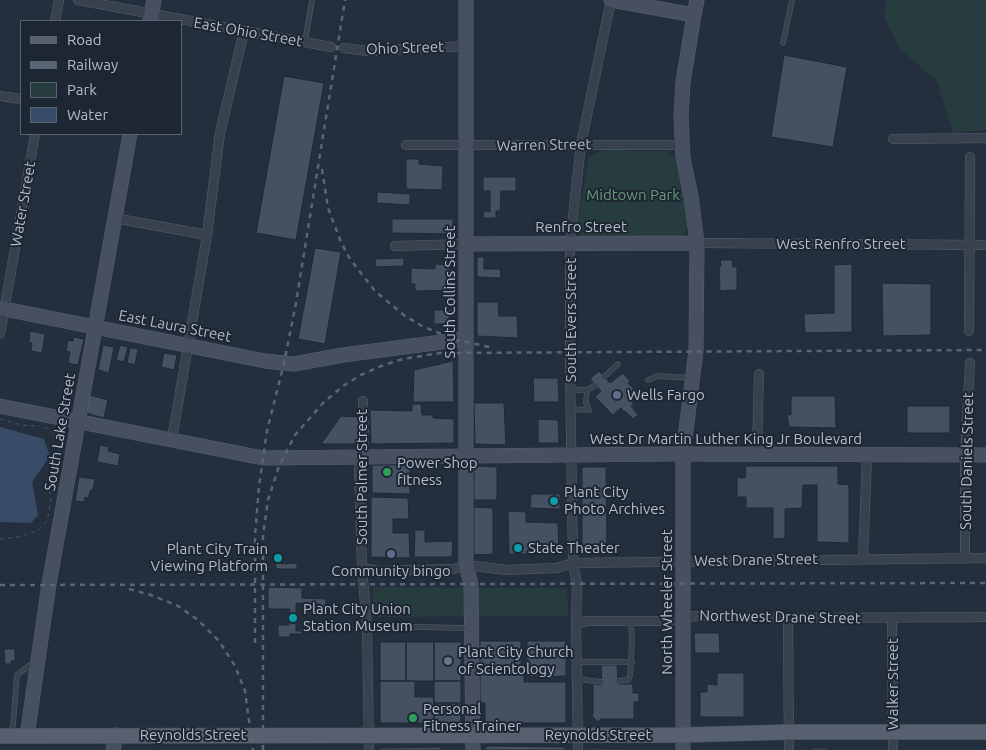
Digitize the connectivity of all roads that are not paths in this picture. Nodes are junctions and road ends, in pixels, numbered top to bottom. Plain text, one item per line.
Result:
1 (59, 0) edge
2 (78, 0) edge
3 (312, 0) edge
4 (466, 0) edge
5 (611, 0) edge
6 (697, 0) edge
7 (792, 0) edge
8 (152, 12) edge
9 (694, 15) junction
10 (55, 20) edge
11 (244, 32) junction
12 (305, 42) junction
13 (784, 43) dead end
14 (467, 46) junction
15 (331, 47) dead end
16 (344, 48) dead end
17 (0, 96) edge
18 (20, 99) edge
19 (35, 135) edge
20 (130, 135) edge
21 (986, 138) edge
22 (893, 139) dead end
23 (581, 144) junction
24 (406, 145) dead end
25 (683, 145) junction
26 (466, 146) junction
27 (970, 157) dead end
28 (114, 218) junction
29 (207, 235) junction
30 (466, 244) junction
31 (570, 244) junction
32 (697, 244) junction
33 (970, 245) junction
34 (986, 245) edge
35 (395, 246) dead end
36 (2, 309) edge
37 (96, 327) junction
38 (969, 331) dead end
39 (0, 334) edge
40 (465, 339) junction
41 (189, 346) junction
42 (970, 363) dead end
43 (618, 364) dead end
44 (760, 374) dead end
45 (604, 377) dead end
46 (692, 378) junction
47 (648, 380) dead end
48 (596, 385) dead end
49 (571, 390) junction
50 (587, 390) junction
51 (363, 400) dead end
52 (0, 406) edge
53 (571, 409) junction
54 (78, 421) junction
55 (172, 440) junction
56 (683, 454) junction
57 (757, 454) junction
58 (572, 455) junction
59 (867, 455) junction
60 (965, 455) junction
61 (986, 455) edge
62 (362, 456) junction
63 (466, 456) junction
64 (965, 558) junction
65 (986, 558) edge
66 (863, 559) junction
67 (684, 561) junction
68 (574, 563) junction
69 (466, 565) junction
70 (362, 568) junction
71 (683, 617) junction
72 (986, 617) edge
73 (788, 618) junction
74 (892, 618) junction
75 (631, 621) junction
76 (576, 624) junction
77 (367, 626) junction
78 (473, 628) junction
79 (576, 662) junction
80 (632, 662) junction
81 (38, 666) junction
82 (577, 680) junction
83 (602, 682) dead end
84 (618, 682) dead end
85 (893, 731) junction
86 (789, 732) junction
87 (986, 732) edge
88 (5, 736) edge
89 (27, 736) junction
90 (473, 742) edge
91 (578, 742) edge
92 (114, 743) edge
93 (369, 743) edge
94 (683, 743) edge
95 (789, 750) edge
96 (893, 750) edge

1 - 10 street
2 - 8 street, East Ohio Street
3 - 12 lane
4 - 14 street, South Collins Street
5 - 9 street
5 - 23 street, South Evers Street
6 - 9 street, North Wheeler Street
7 - 13 lane
8 - 11 street, East Ohio Street
9 - 25 street, North Wheeler Street
11 - 12 street, East Ohio Street
11 - 29 street
12 - 15 street, East Ohio Street
14 - 16 street, Ohio Street
14 - 26 street, South Collins Street
17 - 18 street
19 - 36 street, Water Street
20 - 28 street, South Lake Street
21 - 22 street
23 - 25 street, Warren Street
23 - 26 street, Warren Street
23 - 31 street, South Evers Street
24 - 26 street, Warren Street
25 - 32 street, North Wheeler Street
26 - 30 street, South Collins Street
27 - 33 street
28 - 29 street
28 - 37 street, South Lake Street
29 - 41 street
30 - 31 street, Renfro Street
30 - 35 street
30 - 40 street, South Collins Street
31 - 32 street, Renfro Street
31 - 49 street, South Evers Street
32 - 33 street, West Renfro Street
32 - 46 street, North Wheeler Street
33 - 34 street, West Renfro Street
33 - 38 street
36 - 37 street, East Laura Street
36 - 39 street, Water Street
37 - 41 street, East Laura Street
37 - 54 street, South Lake Street
40 - 41 street, East Laura Street
40 - 63 street, South Collins Street
41 - 55 street
42 - 60 street, South Daniels Street
43 - 45 lane
44 - 57 street
46 - 47 lane
46 - 56 street, North Wheeler Street
48 - 50 lane
49 - 50 lane
49 - 53 street, South Evers Street
50 - 53 lane
51 - 62 street, South Palmer Street
52 - 54 street, West Dr Martin Luther King Jr Boulevard
53 - 58 street, South Evers Street
54 - 55 street, West Dr Martin Luther King Jr Boulevard
54 - 81 street, South Lake Street
55 - 62 street, West Dr Martin Luther King Jr Boulevard
56 - 57 street, West Dr Martin Luther King Jr Boulevard
56 - 58 street, West Dr Martin Luther King Jr Boulevard
56 - 67 street, North Wheeler Street
57 - 59 street, West Dr Martin Luther King Jr Boulevard
58 - 63 street, West Dr Martin Luther King Jr Boulevard
58 - 68 street, South Evers Street
59 - 60 street, West Dr Martin Luther King Jr Boulevard
59 - 66 street
60 - 61 street, West Dr Martin Luther King Jr Boulevard
60 - 64 street, South Daniels Street
62 - 63 street, West Dr Martin Luther King Jr Boulevard
62 - 70 street, South Palmer Street
63 - 69 street, South Collins Street
64 - 65 street, West Drane Street
64 - 66 street, West Drane Street
66 - 67 street, West Drane Street
67 - 68 street, West Drane Street
67 - 71 street, North Wheeler Street
68 - 69 street, West Drane Street
68 - 76 street, South Evers Street
69 - 70 street, West Drane Street
69 - 78 street, South Collins Street
70 - 77 street, South Palmer Street
71 - 73 street, Northwest Drane Street
71 - 75 street, Northwest Drane Street
71 - 94 street, North Wheeler Street
72 - 74 street, Northwest Drane Street
73 - 74 street, Northwest Drane Street
73 - 86 street
74 - 85 street, Walker Street
75 - 76 street, Northwest Drane Street
75 - 80 lane
76 - 79 street, South Evers Street
77 - 78 lane
77 - 93 street, South Palmer Street
78 - 90 street, South Collins Street
79 - 80 lane
79 - 82 street, South Evers Street
80 - 84 lane
81 - 88 lane
81 - 89 street, South Lake Street
82 - 83 lane
82 - 91 street, South Evers Street
85 - 86 main road, Reynolds Street
85 - 87 main road, Reynolds Street
85 - 96 street, Walker Street
86 - 94 main road, Reynolds Street
86 - 95 street
88 - 89 main road, Reynolds Street
89 - 92 main road, Reynolds Street
90 - 91 main road, Reynolds Street
90 - 93 main road, Reynolds Street
91 - 94 main road, Reynolds Street
92 - 93 main road, Reynolds Street

